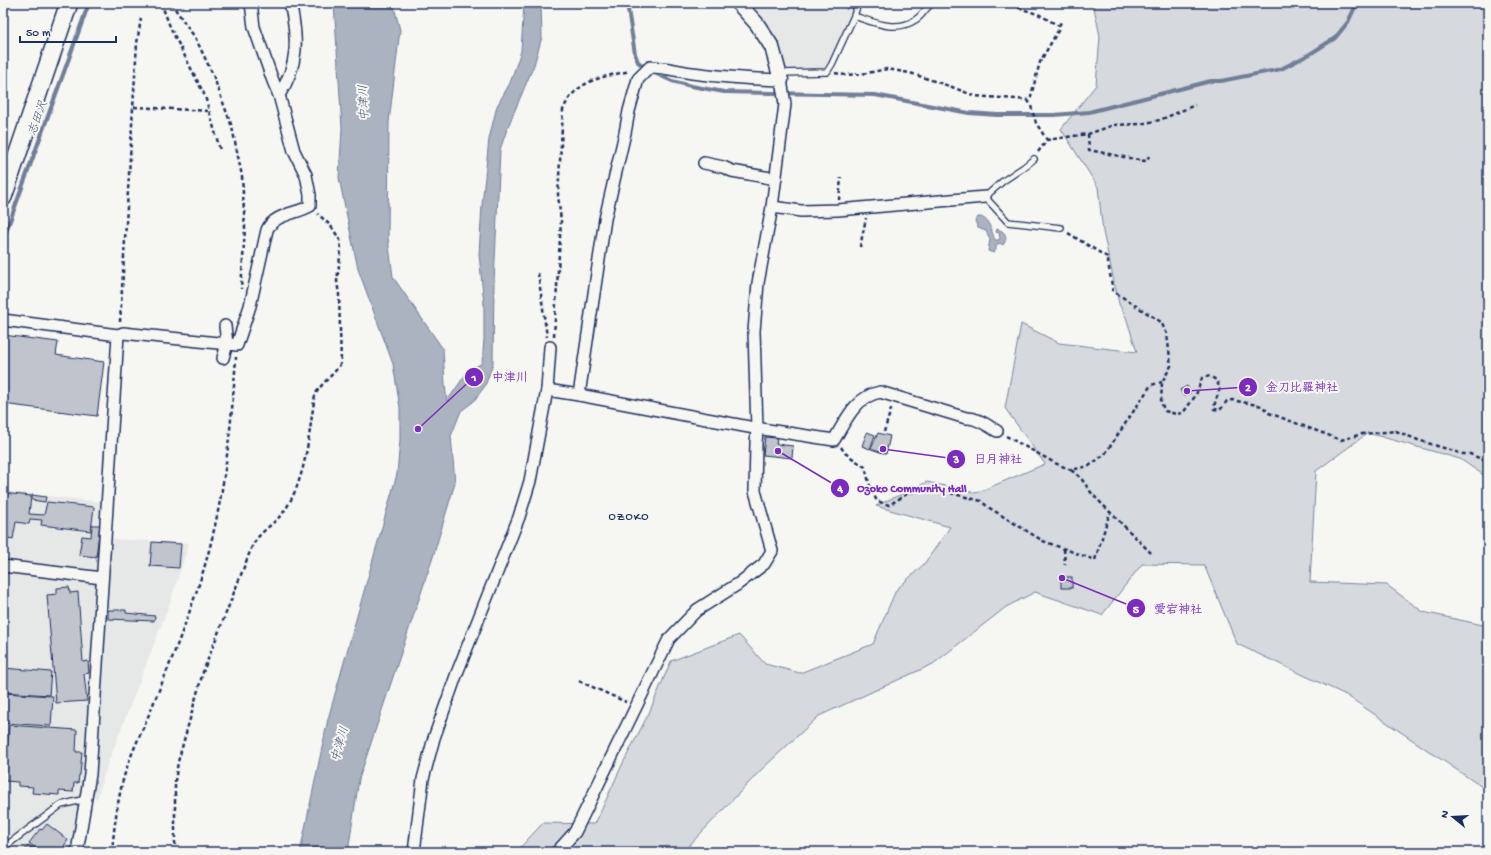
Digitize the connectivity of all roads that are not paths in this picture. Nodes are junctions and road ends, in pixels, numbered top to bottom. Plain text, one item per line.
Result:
1 (69, 3) edge
2 (251, 3) edge
3 (290, 3) edge
4 (738, 3) edge
5 (858, 3) edge
6 (933, 3) edge
7 (854, 16) junction
8 (780, 76) junction
9 (279, 95) junction
10 (1034, 159) road end
11 (710, 168) dead end
12 (776, 180) junction
13 (3, 197) edge
14 (985, 197) junction
15 (772, 207) junction
16 (1061, 228) road end
17 (3, 320) edge
18 (225, 326) dead end
19 (118, 335) junction
20 (232, 345) junction
21 (550, 347) road end
22 (223, 358) dead end
23 (547, 390) junction
24 (579, 395) junction
25 (757, 429) junction
26 (997, 431) road end
27 (3, 566) edge
28 (102, 578) junction
29 (86, 799) junction
30 (3, 848) edge
31 (77, 852) edge
32 (414, 852) edge
33 (556, 852) edge

1 - 13 main road
2 - 9 street
3 - 9 street
4 - 8 street
5 - 7 lane
6 - 7 lane
7 - 8 lane
8 - 12 street
8 - 24 street
9 - 20 street
10 - 14 lane
11 - 12 street
12 - 15 street
14 - 15 street
14 - 16 lane
15 - 25 street
17 - 19 street
18 - 20 street
19 - 20 street
19 - 28 street
20 - 22 street
21 - 23 street
23 - 24 street
23 - 32 street
24 - 25 street
25 - 26 street
25 - 33 street
27 - 28 street
28 - 29 street
29 - 30 lane
29 - 31 street

